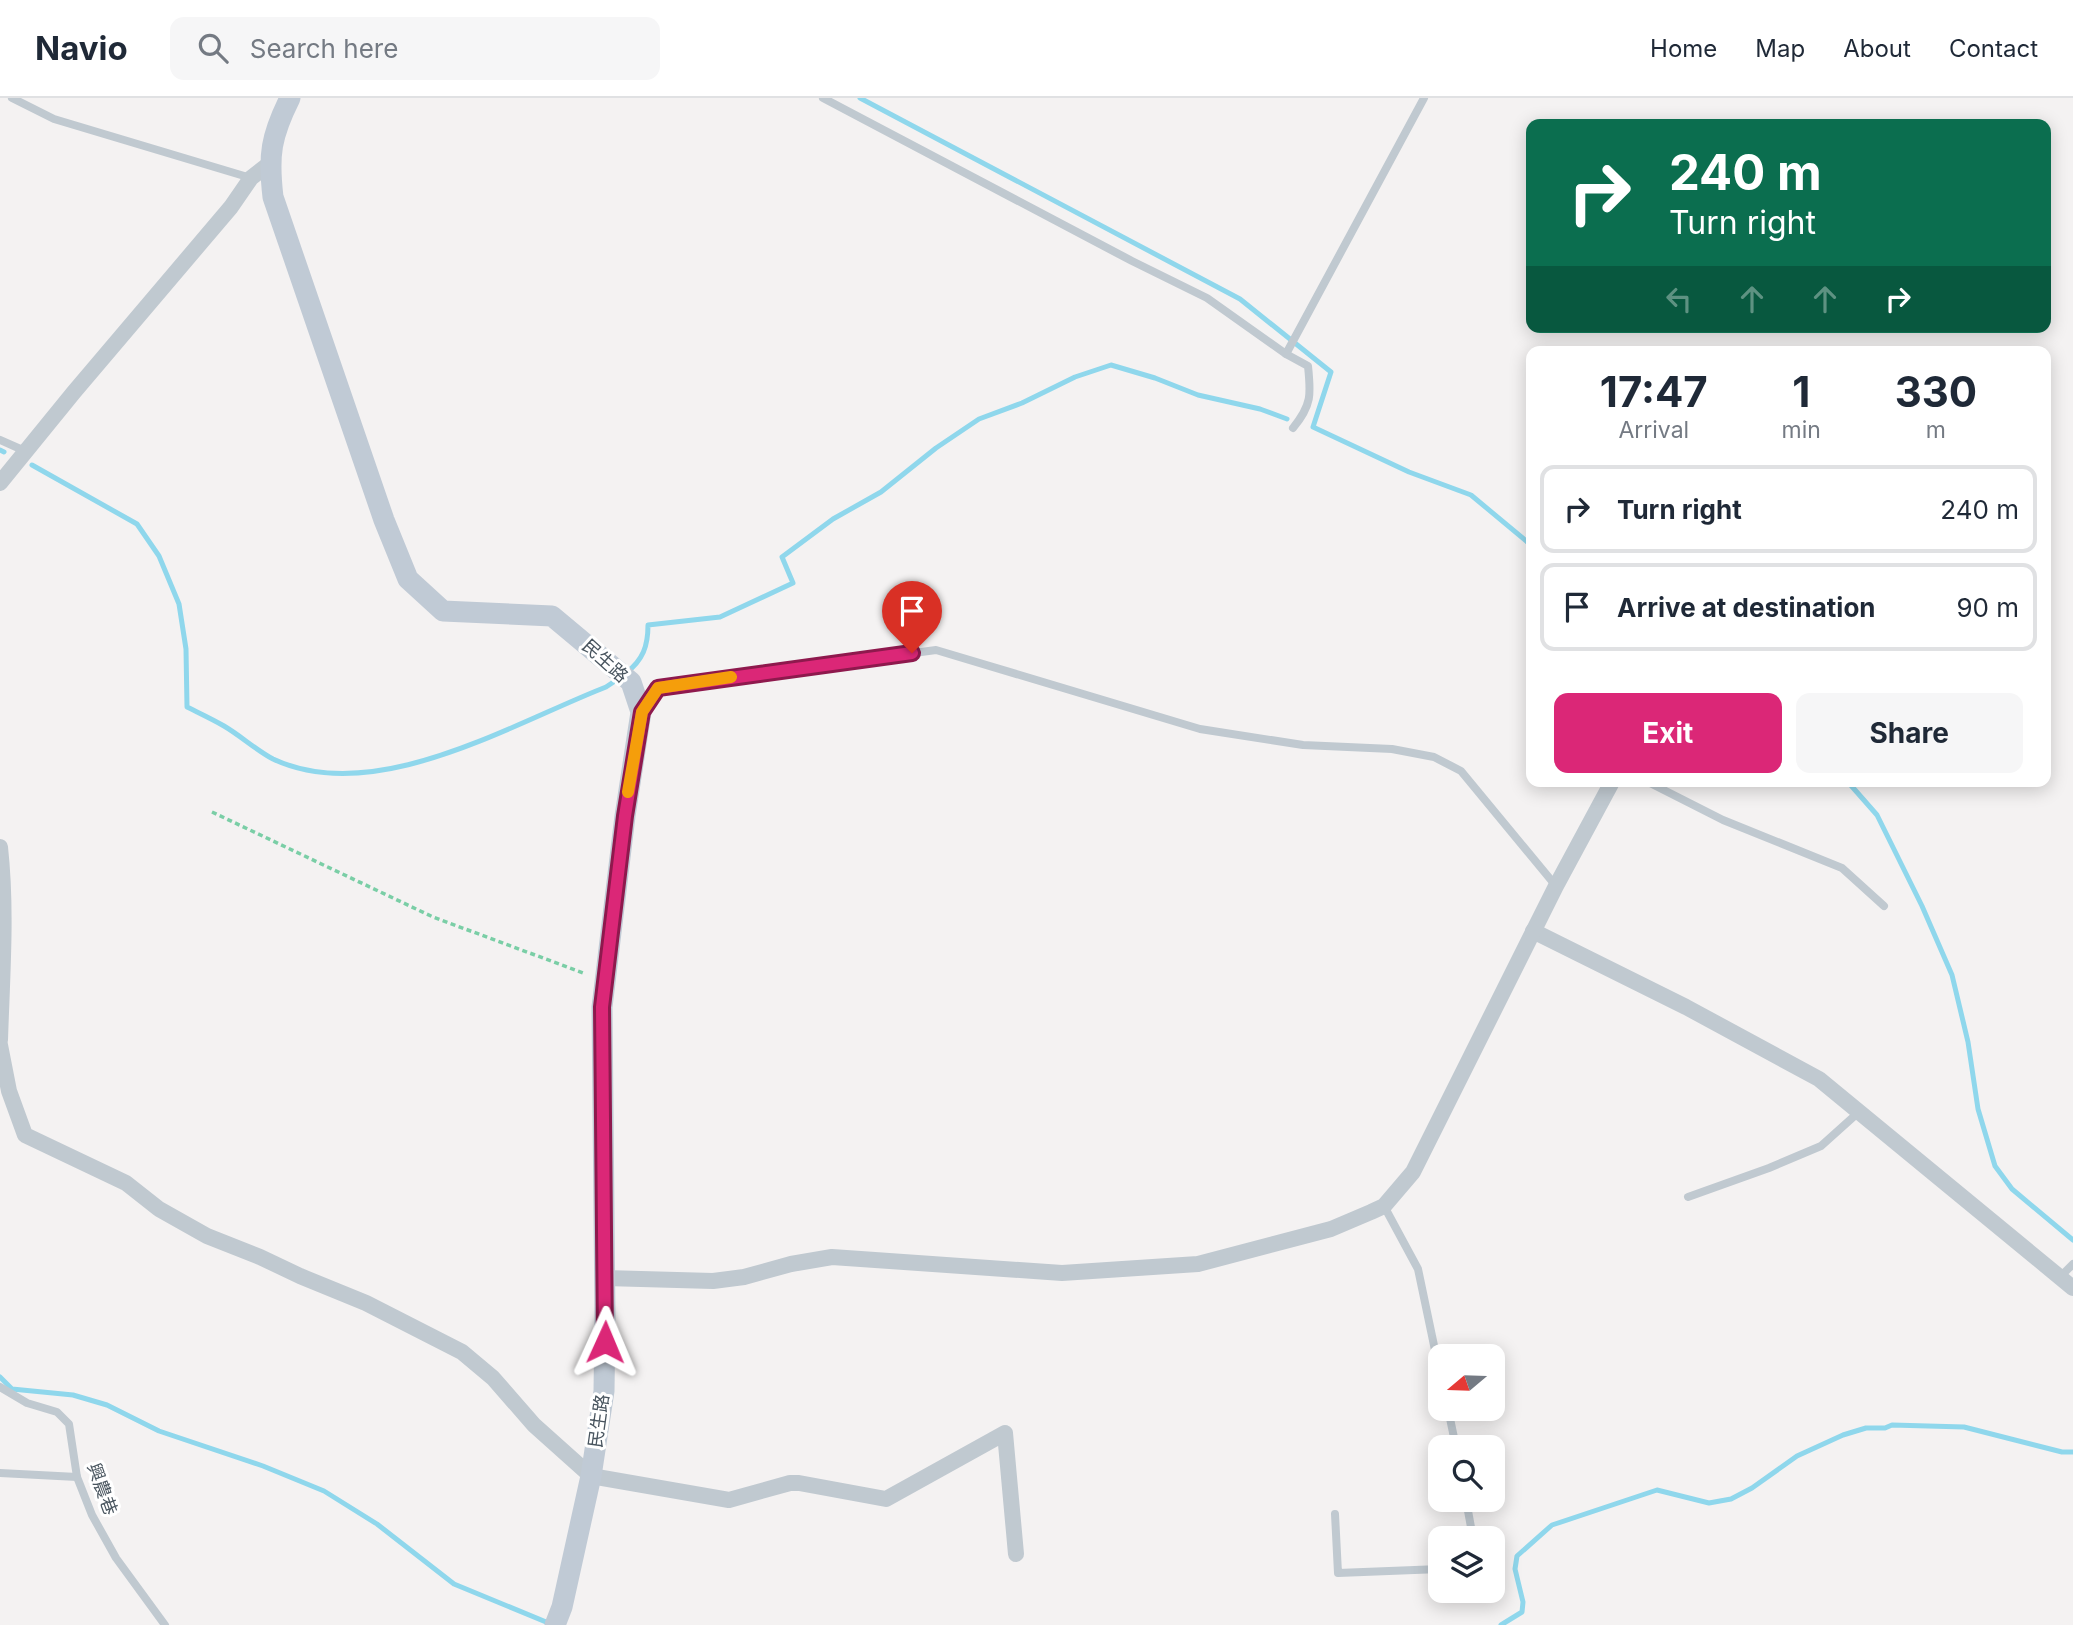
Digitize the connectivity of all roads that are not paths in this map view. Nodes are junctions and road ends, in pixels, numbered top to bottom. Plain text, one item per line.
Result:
1 (12, 98) edge
2 (290, 98) edge
3 (823, 98) edge
4 (1424, 98) edge
5 (269, 164) junction
6 (251, 178) junction
7 (1286, 354) junction
8 (1293, 428) dead end
9 (0, 440) edge
10 (25, 450) junction
11 (0, 483) edge
12 (642, 712) junction
13 (1609, 787) edge
14 (1658, 787) edge
15 (0, 847) edge
16 (1556, 886) junction
17 (1884, 906) dead end
18 (1533, 931) junction
19 (0, 1043) edge
20 (1860, 1111) junction
21 (1688, 1197) dead end
22 (1384, 1206) junction
23 (2073, 1264) edge
24 (605, 1278) junction
25 (2059, 1278) junction
26 (2073, 1288) edge
27 (1434, 1344) edge
28 (0, 1387) edge
29 (0, 1473) edge
30 (591, 1476) junction
31 (78, 1477) junction
32 (1335, 1514) dead end
33 (1016, 1554) dead end
34 (1428, 1569) edge
35 (557, 1620) edge
36 (165, 1625) edge

1 - 6 lane
2 - 5 street, 民生路
3 - 7 lane
4 - 7 lane
5 - 6 street
5 - 12 street, 民生路
6 - 10 street
7 - 8 lane
9 - 10 lane
10 - 11 street
12 - 16 lane
12 - 24 street, 民生路
13 - 16 street
14 - 17 lane
15 - 19 street
16 - 18 street
18 - 20 street
18 - 22 street
19 - 30 street
20 - 21 lane
20 - 25 street
22 - 24 street
22 - 27 lane
23 - 25 lane
24 - 30 street, 民生路
25 - 26 street
28 - 31 lane, 興農巷
29 - 31 lane
30 - 33 street
30 - 35 street, 民生路
31 - 36 lane, 興農巷
32 - 34 lane

